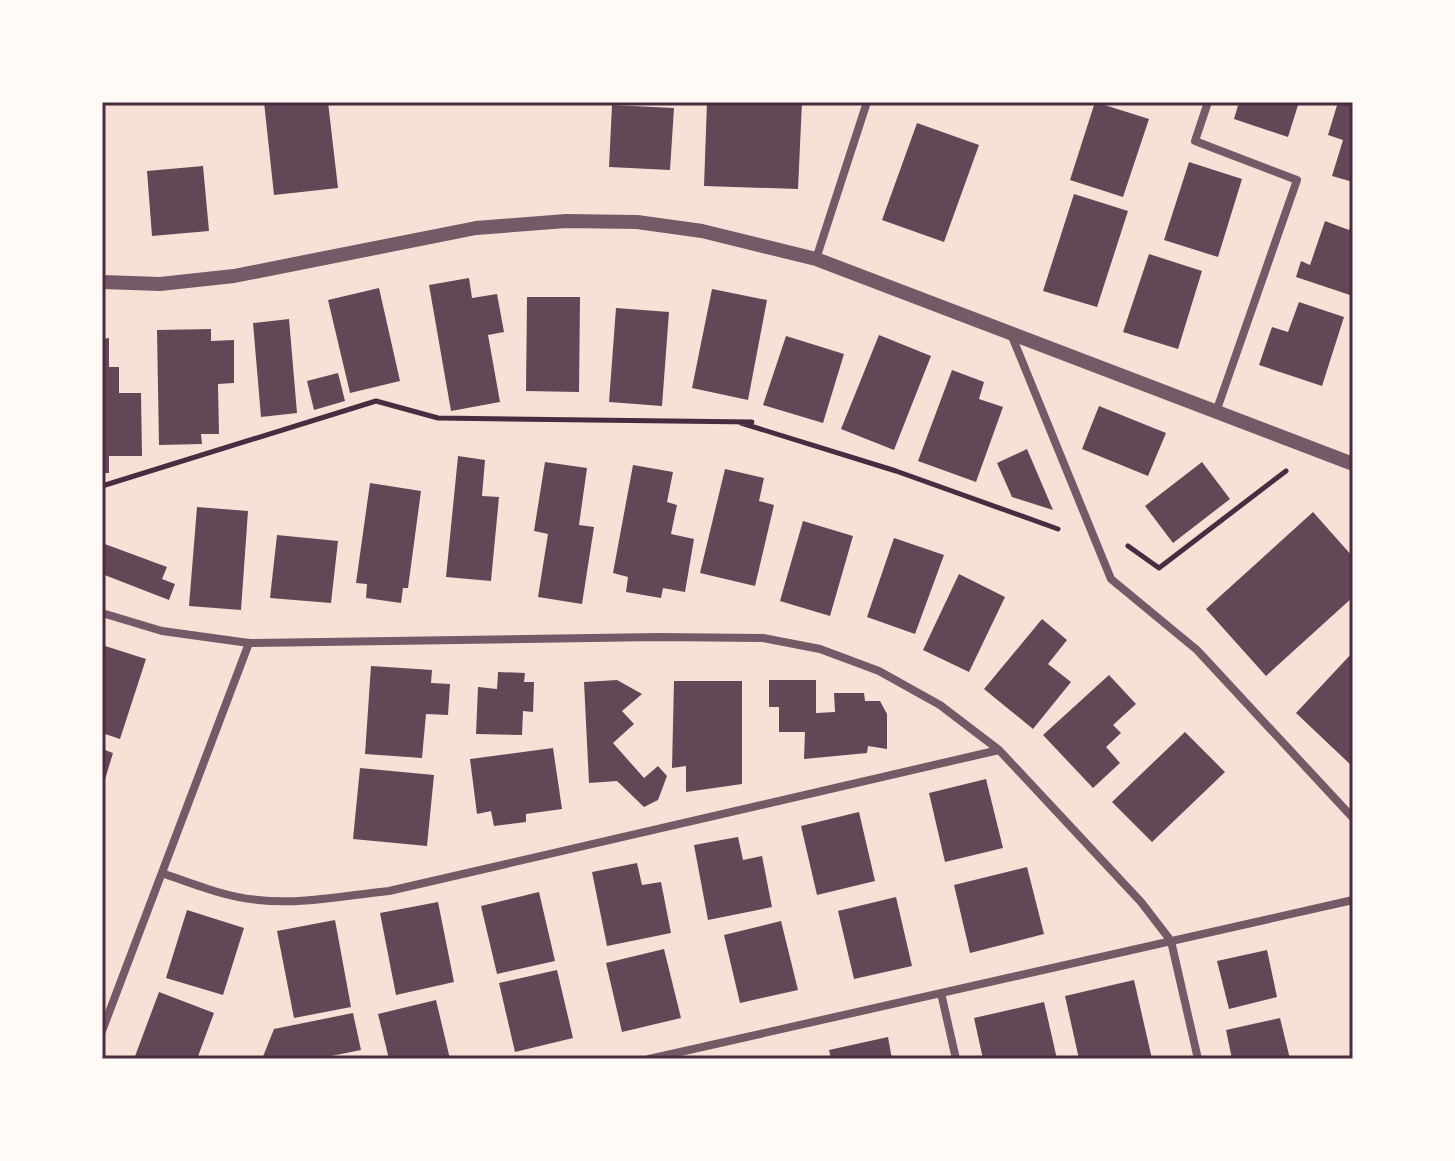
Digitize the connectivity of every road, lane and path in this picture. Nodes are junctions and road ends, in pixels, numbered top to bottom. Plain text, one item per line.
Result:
1 (867, 102) edge
2 (1208, 102) edge
3 (816, 259) junction
4 (102, 282) edge
5 (1011, 334) junction
6 (1216, 412) junction
7 (1315, 449) junction
8 (1353, 464) edge
9 (102, 486) edge
10 (1096, 542) junction
11 (102, 613) edge
12 (249, 643) junction
13 (999, 750) junction
14 (1353, 818) edge
15 (162, 873) junction
16 (1353, 900) edge
17 (1171, 941) junction
18 (941, 993) junction
19 (102, 1031) edge
20 (700, 1048) junction
21 (649, 1059) edge
22 (702, 1059) edge
23 (956, 1059) edge
24 (1198, 1059) edge

1 - 3 street
2 - 6 street
3 - 4 street
3 - 5 street
5 - 6 street
5 - 10 street
6 - 7 street
7 - 8 street
7 - 10 path
9 - 10 path
10 - 14 street
11 - 12 street
12 - 13 street
12 - 15 street
13 - 15 street
13 - 17 street
15 - 19 street
16 - 17 street
17 - 18 street
17 - 24 street
18 - 20 street
18 - 23 street
20 - 21 street
20 - 22 street

